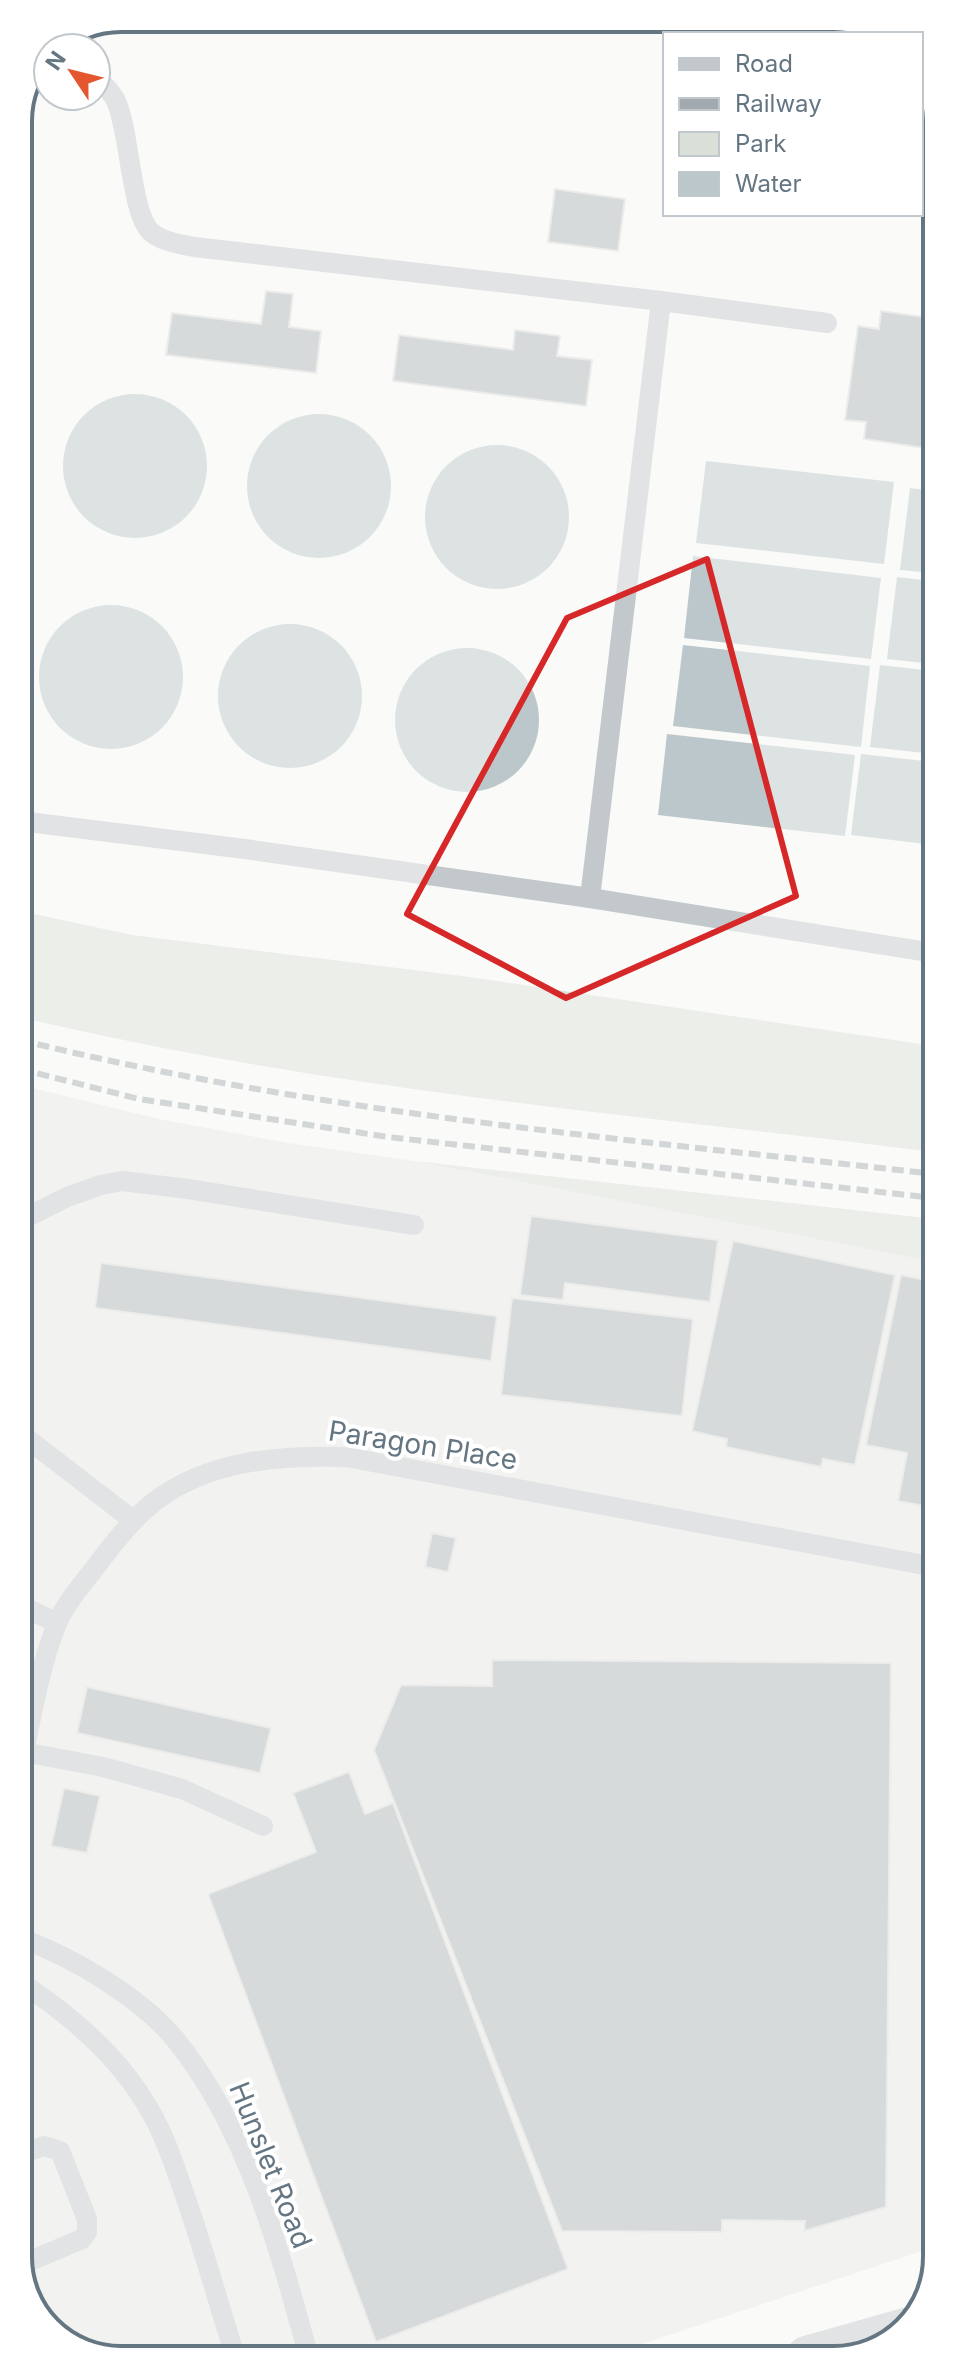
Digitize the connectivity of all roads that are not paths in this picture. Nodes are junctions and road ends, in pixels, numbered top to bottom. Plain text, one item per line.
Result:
1 (112, 96) edge
2 (661, 301) junction
3 (827, 323) dead end
4 (32, 822) edge
5 (590, 898) junction
6 (923, 951) edge
7 (32, 1214) edge
8 (414, 1225) dead end
9 (32, 1442) edge
10 (134, 1521) junction
11 (923, 1564) edge
12 (32, 1611) edge
13 (57, 1623) junction
14 (32, 1706) edge
15 (32, 1758) edge
16 (263, 1826) dead end
17 (32, 1944) edge
18 (32, 1990) edge
19 (32, 2150) edge
20 (32, 2260) edge
21 (875, 2336) edge
22 (841, 2345) edge
23 (232, 2346) edge
24 (305, 2346) edge

1 - 2 lane
2 - 3 lane
2 - 5 lane
4 - 5 lane
5 - 6 lane
7 - 8 lane
9 - 10 lane
10 - 11 lane, Paragon Place
10 - 13 lane, Paragon Place
12 - 13 lane
13 - 14 lane, Paragon Place
15 - 16 lane
17 - 24 lane, Hunslet Road
18 - 23 lane
19 - 20 lane
21 - 22 street

